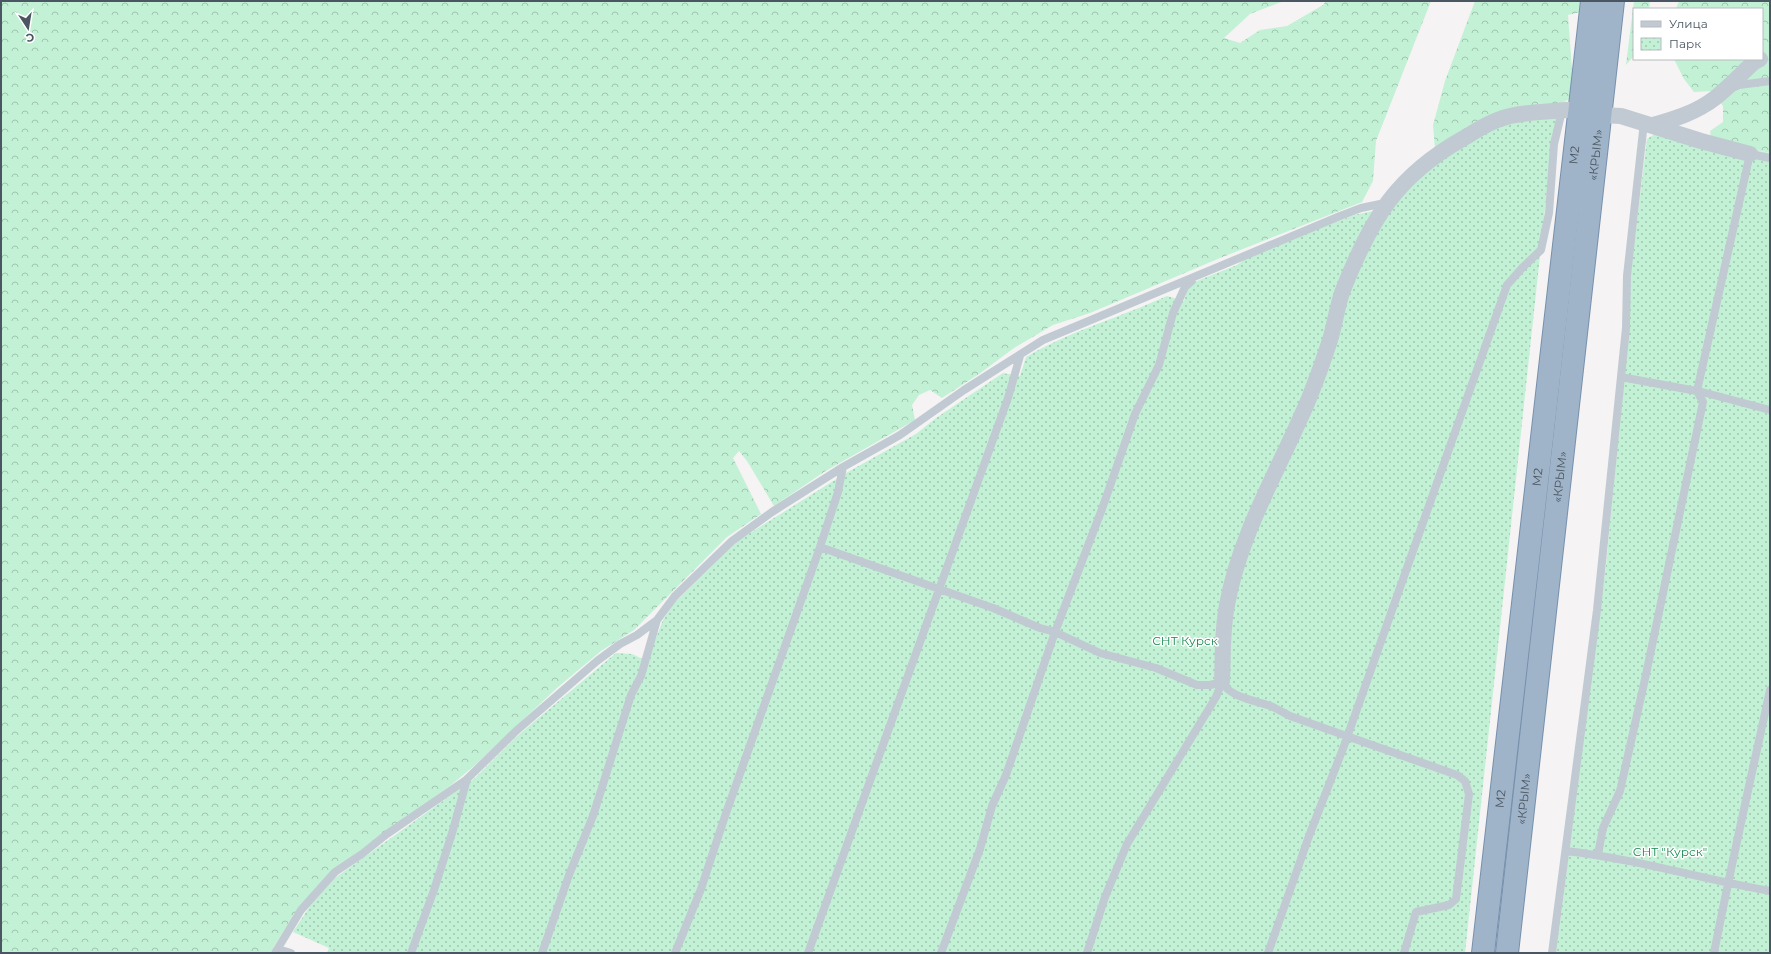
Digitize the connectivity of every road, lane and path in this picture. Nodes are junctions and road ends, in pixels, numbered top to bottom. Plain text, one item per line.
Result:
1 (1592, 1) edge
2 (1613, 1) edge
3 (1758, 60) edge
4 (1770, 81) edge
5 (1722, 92) junction
6 (1581, 112) junction
7 (1648, 124) junction
8 (1750, 154) junction
9 (1770, 158) edge
10 (1385, 203) junction
11 (1198, 275) junction
12 (1020, 356) junction
13 (1620, 377) junction
14 (1697, 391) junction
15 (1770, 410) edge
16 (843, 467) junction
17 (820, 547) junction
18 (938, 589) junction
19 (657, 620) junction
20 (1055, 632) junction
21 (1222, 682) junction
22 (1770, 690) edge
23 (1348, 736) junction
24 (467, 780) junction
25 (1566, 851) junction
26 (1598, 854) junction
27 (1727, 883) junction
28 (1770, 891) edge
29 (276, 951) edge
30 (291, 953) edge
31 (411, 953) edge
32 (542, 953) edge
33 (675, 953) edge
34 (808, 953) edge
35 (941, 953) edge
36 (1087, 953) edge
37 (1268, 953) edge
38 (1404, 953) edge
39 (1483, 953) edge
40 (1507, 953) edge
41 (1552, 953) edge
42 (1714, 953) edge

1 - 6 highway, М2
2 - 6 highway, «КРЫМ»
3 - 5 street
4 - 5 lane
5 - 7 street
6 - 7 street
6 - 10 street
6 - 23 lane
6 - 39 highway, М2
6 - 40 highway, «КРЫМ»
7 - 8 street
7 - 13 lane
8 - 9 lane
8 - 14 lane
10 - 11 lane
10 - 21 street
11 - 12 lane
11 - 20 lane
12 - 16 lane
12 - 18 lane
13 - 14 lane
13 - 25 lane
14 - 15 lane
14 - 26 lane
16 - 17 lane
16 - 19 lane
17 - 18 lane
17 - 33 lane
18 - 20 lane
18 - 34 lane
19 - 24 lane
19 - 32 lane
20 - 21 lane
20 - 35 lane
21 - 23 lane
21 - 36 lane
22 - 27 lane
23 - 37 lane
23 - 38 lane
24 - 29 lane
24 - 31 lane
25 - 26 lane
25 - 41 lane
26 - 27 lane
27 - 28 lane
27 - 42 lane
29 - 30 lane

